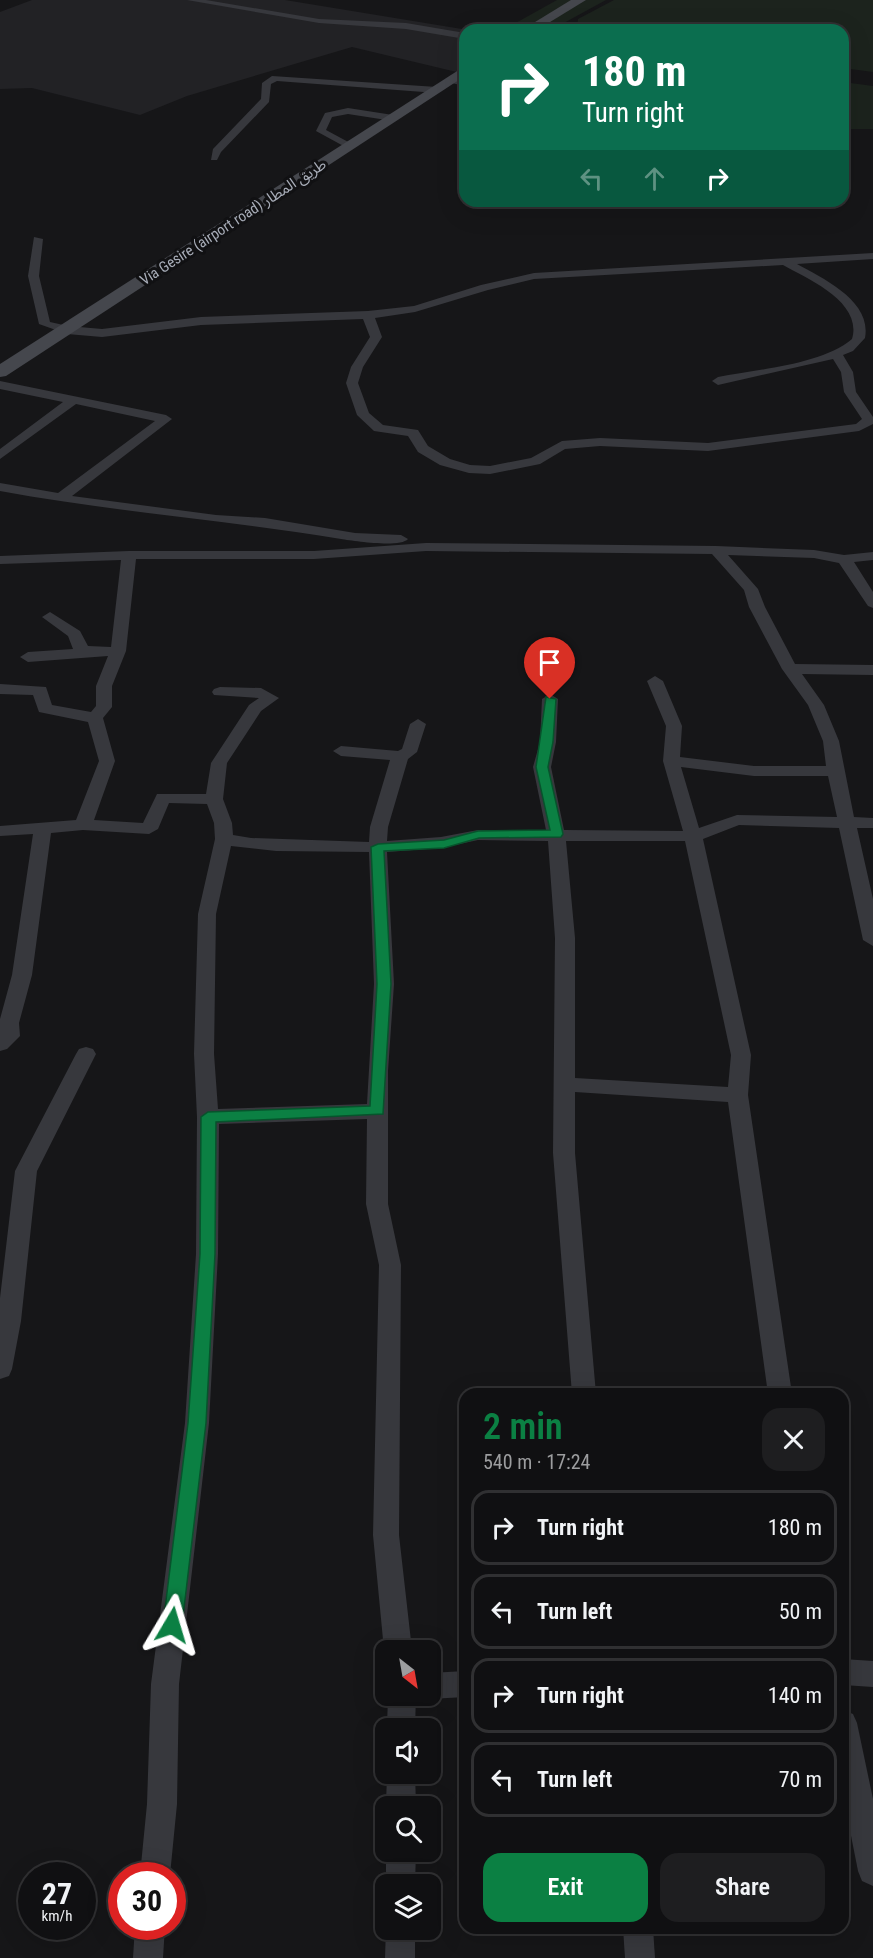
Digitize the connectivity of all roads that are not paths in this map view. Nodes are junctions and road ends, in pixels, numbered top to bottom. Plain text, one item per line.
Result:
1 (191, 0) edge
2 (580, 0) edge
3 (538, 24) edge
4 (459, 35) edge
5 (457, 81) edge
6 (437, 90) junction
7 (399, 111) junction
8 (349, 147) junction
9 (214, 158) dead end
10 (38, 239) dead end
11 (873, 256) edge
12 (822, 259) junction
13 (783, 260) junction
14 (873, 262) edge
15 (368, 315) junction
16 (859, 328) junction
17 (873, 329) edge
18 (67, 330) junction
19 (837, 356) junction
20 (0, 372) edge
21 (718, 381) dead end
22 (0, 385) edge
23 (74, 400) junction
24 (0, 455) edge
25 (0, 487) edge
26 (62, 498) junction
27 (426, 547) junction
28 (716, 550) junction
29 (129, 555) junction
30 (873, 556) edge
31 (844, 559) junction
32 (0, 560) edge
33 (873, 603) edge
34 (50, 617) dead end
35 (100, 651) junction
36 (118, 651) junction
37 (28, 657) dead end
38 (790, 669) junction
39 (873, 670) edge
40 (655, 681) dead end
41 (0, 689) edge
42 (220, 692) dead end
43 (550, 699) dead end
44 (95, 717) junction
45 (418, 724) dead end
46 (341, 751) dead end
47 (400, 756) junction
48 (671, 761) junction
49 (835, 771) junction
50 (214, 799) junction
51 (873, 823) edge
52 (848, 824) junction
53 (83, 825) junction
54 (43, 826) junction
55 (0, 831) edge
56 (556, 834) junction
57 (693, 836) junction
58 (224, 839) junction
59 (378, 847) junction
60 (873, 940) edge
61 (0, 1044) edge
62 (86, 1054) dead end
63 (564, 1084) junction
64 (738, 1095) junction
65 (377, 1111) junction
66 (208, 1117) junction
67 (0, 1369) edge
68 (584, 1388) edge
69 (779, 1388) edge
70 (397, 1640) edge
71 (849, 1672) edge
72 (873, 1674) edge
73 (459, 1684) edge
74 (441, 1685) edge
75 (849, 1753) edge
76 (156, 1862) edge
77 (873, 1871) edge
78 (638, 1934) edge
79 (149, 1940) edge
80 (400, 1940) edge
81 (148, 1958) edge
82 (400, 1958) edge
83 (640, 1958) edge

1 - 4 street
2 - 3 main road
5 - 6 main road, Via Gesire (airport road) طريق المطار
6 - 7 main road, Via Gesire (airport road) طريق المطار
6 - 9 street
7 - 8 main road, Via Gesire (airport road) طريق المطار
7 - 8 street
8 - 18 main road, Via Gesire (airport road) طريق المطار
10 - 18 street
11 - 12 street
12 - 13 street
12 - 14 street
13 - 15 street
13 - 16 street
15 - 18 street
15 - 19 street
16 - 17 street
16 - 19 street
18 - 20 main road, Via Gesire (airport road) طريق المطار
19 - 21 street
22 - 23 street
23 - 24 street
23 - 26 street
25 - 26 street
26 - 27 street
27 - 28 street
27 - 29 street
28 - 31 street
28 - 38 street
29 - 32 street
29 - 36 street
30 - 31 street
31 - 33 street
34 - 35 street
35 - 36 street
35 - 37 street
36 - 44 street
38 - 39 street
38 - 49 street
40 - 48 street
41 - 44 street
42 - 50 street
43 - 56 street
44 - 53 street
45 - 47 street
46 - 47 street
47 - 59 street
48 - 49 street
48 - 57 street
49 - 52 street
50 - 53 street
50 - 58 street
51 - 52 street
52 - 57 street
52 - 60 street
53 - 54 street
54 - 55 street
54 - 61 street
56 - 57 street
56 - 59 street
56 - 63 street
57 - 64 street
58 - 59 street
58 - 66 street
59 - 65 street
62 - 67 street
63 - 64 street
63 - 68 street
64 - 69 street
65 - 66 street
65 - 70 street
66 - 76 street
71 - 72 street
73 - 74 street
75 - 77 street
78 - 83 street
79 - 81 street
80 - 82 street

